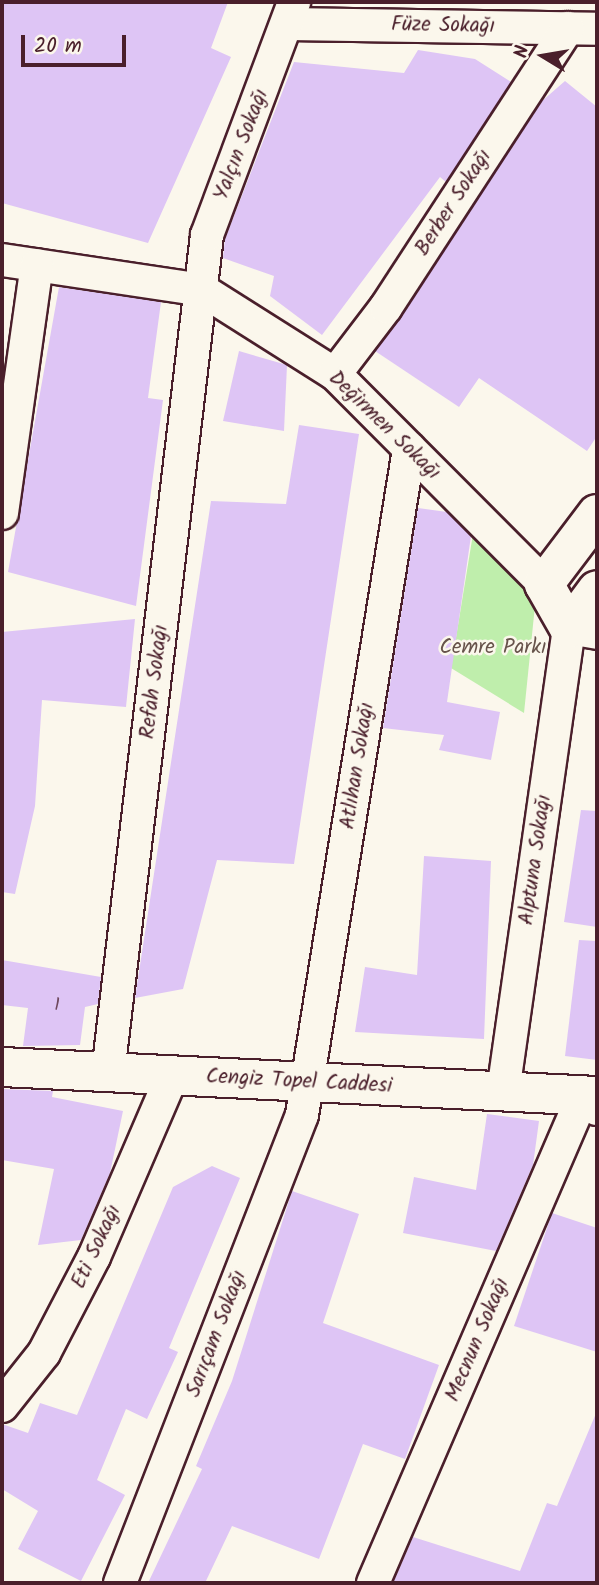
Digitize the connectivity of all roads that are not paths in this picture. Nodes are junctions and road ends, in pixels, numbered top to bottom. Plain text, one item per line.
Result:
1 (291, 13) edge
2 (583, 28) edge
3 (2, 260) edge
4 (37, 265) junction
5 (202, 290) junction
6 (335, 374) junction
7 (409, 449) junction
8 (2, 513) edge
9 (597, 514) edge
10 (544, 584) junction
11 (597, 590) edge
12 (583, 631) edge
13 (2, 1066) edge
14 (108, 1073) junction
15 (172, 1076) junction
16 (306, 1083) junction
17 (503, 1092) junction
18 (592, 1100) edge
19 (2, 1406) edge
20 (120, 1583) edge
21 (373, 1583) edge

1 - 2 street, Füze Sokağı
1 - 5 street, Yalçın Sokağı
2 - 6 street, Berber Sokağı
3 - 4 street, Değirmen Sokağı
4 - 5 street, Değirmen Sokağı
4 - 8 street
5 - 6 street, Değirmen Sokağı
5 - 14 street, Refah Sokağı
6 - 7 street, Değirmen Sokağı
7 - 10 street, Değirmen Sokağı
7 - 16 street, Atlıhan Sokağı
9 - 10 street
10 - 12 street, Değirmen Sokağı
11 - 12 street
12 - 17 street, Alptuna Sokağı
13 - 14 street, Cengiz Topel Caddesi
14 - 15 street, Cengiz Topel Caddesi
15 - 16 street, Cengiz Topel Caddesi
15 - 19 street, Eti Sokağı
16 - 17 street, Cengiz Topel Caddesi
16 - 20 street, Sarıçam Sokağı
17 - 18 street, Cengiz Topel Caddesi
18 - 21 street, Mecnun Sokağı

